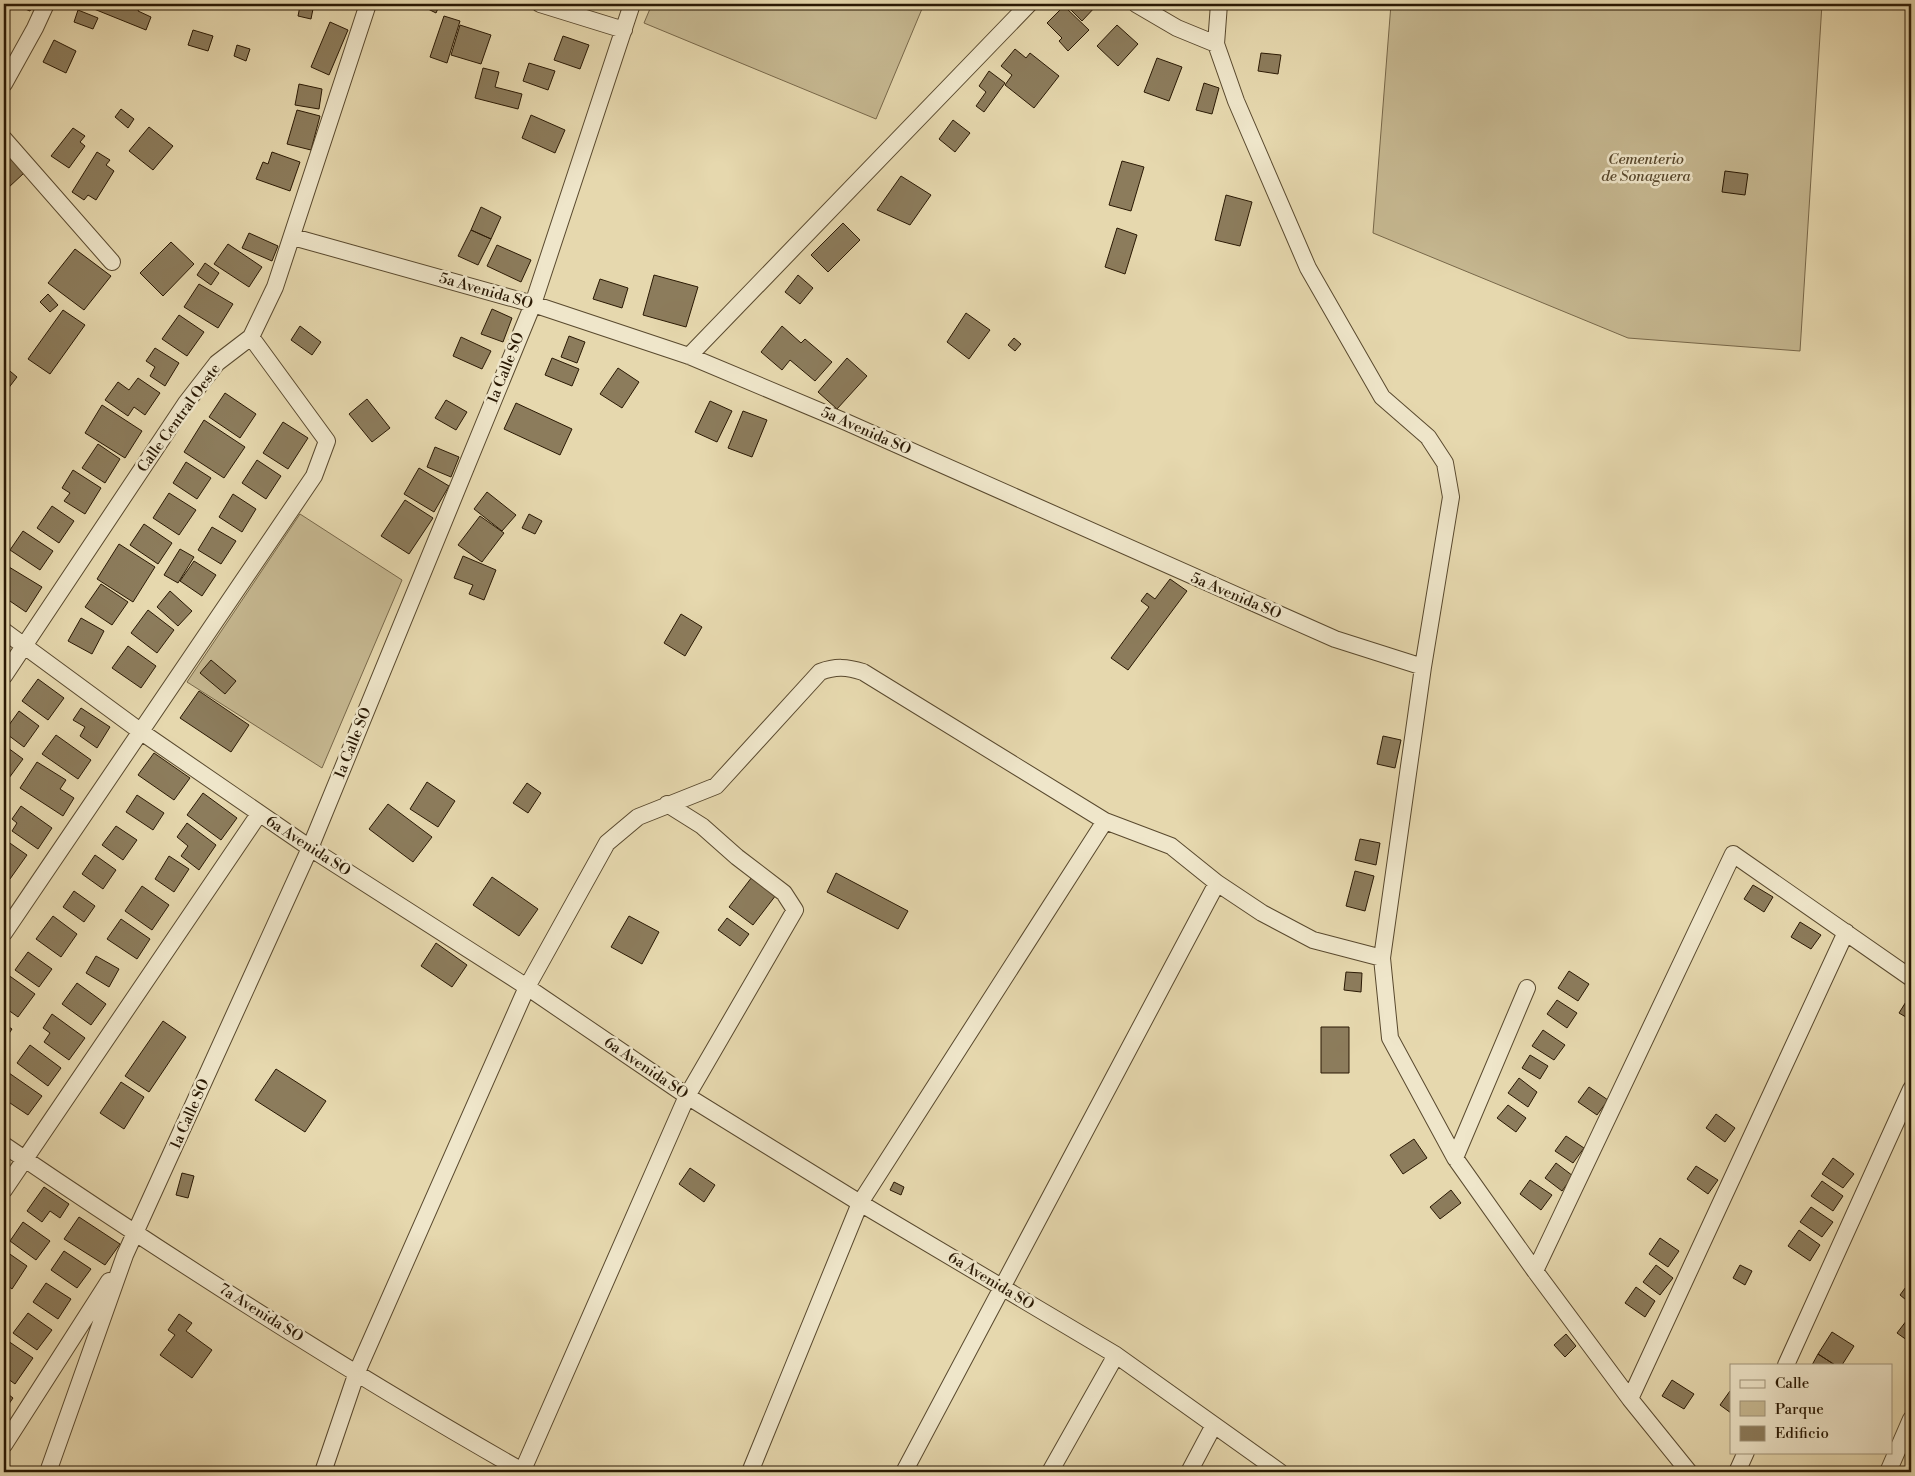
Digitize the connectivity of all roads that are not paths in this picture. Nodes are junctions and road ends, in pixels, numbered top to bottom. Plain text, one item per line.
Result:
1 (46, 4) edge
2 (368, 4) edge
3 (540, 4) edge
4 (632, 4) edge
5 (1029, 4) edge
6 (1136, 4) edge
7 (1219, 4) edge
8 (624, 30) junction
9 (1216, 44) junction
10 (4, 84) edge
11 (4, 139) edge
12 (293, 237) junction
13 (112, 262) dead end
14 (533, 304) junction
15 (251, 337) junction
16 (689, 356) junction
17 (4, 631) edge
18 (24, 646) junction
19 (1423, 667) junction
20 (4, 676) edge
21 (140, 731) junction
22 (667, 804) junction
23 (259, 814) junction
24 (1105, 821) junction
25 (310, 848) junction
26 (1217, 883) junction
27 (1846, 932) junction
28 (4, 933) edge
29 (1382, 958) junction
30 (1911, 978) edge
31 (527, 987) junction
32 (1527, 988) dead end
33 (1911, 1089) edge
34 (686, 1096) junction
35 (4, 1145) edge
36 (1455, 1158) junction
37 (25, 1159) junction
38 (4, 1190) edge
39 (860, 1203) junction
40 (136, 1235) junction
41 (125, 1255) junction
42 (1535, 1271) junction
43 (1003, 1288) junction
44 (1116, 1355) junction
45 (1786, 1364) edge
46 (356, 1372) junction
47 (1630, 1399) junction
48 (1911, 1419) edge
49 (1214, 1425) junction
50 (4, 1445) edge
51 (1745, 1454) edge
52 (48, 1472) edge
53 (323, 1472) edge
54 (523, 1472) edge
55 (750, 1472) edge
56 (904, 1472) edge
57 (1050, 1472) edge
58 (1189, 1472) edge
59 (1280, 1472) edge
60 (1689, 1472) edge
61 (1737, 1472) edge
62 (1888, 1472) edge

1 - 10 street
2 - 12 street, Calle Central Oeste
3 - 8 street
4 - 8 street, 1a Calle SO
5 - 16 street
6 - 9 street
7 - 9 street
8 - 14 street, 1a Calle SO
9 - 19 street
11 - 13 street
12 - 14 street, 5a Avenida SO
12 - 15 street, Calle Central Oeste
14 - 16 street, 5a Avenida SO
14 - 25 street, 1a Calle SO
15 - 18 street, Calle Central Oeste
15 - 21 street
16 - 19 street, 5a Avenida SO
17 - 18 street, 6a Avenida SO
18 - 20 street, Calle Central Oeste
18 - 21 street, 6a Avenida SO
19 - 29 street
21 - 23 street, 6a Avenida SO
21 - 28 street
22 - 24 street
22 - 31 street
22 - 34 street
23 - 25 street, 6a Avenida SO
23 - 37 street
24 - 26 street
24 - 39 street
25 - 31 street, 6a Avenida SO
25 - 40 street, 1a Calle SO
26 - 29 street
26 - 43 street
27 - 30 street
27 - 42 street
27 - 47 street
29 - 36 street
31 - 34 street, 6a Avenida SO
31 - 46 street
32 - 36 street
33 - 45 street
34 - 39 street, 6a Avenida SO
34 - 54 street
35 - 37 street, 7a Avenida SO
36 - 42 street
37 - 38 street
37 - 40 street, 7a Avenida SO
39 - 43 street, 6a Avenida SO
39 - 55 street
40 - 41 street, 1a Calle SO
40 - 46 street, 7a Avenida SO
41 - 50 street
41 - 52 street, 1a Calle SO
42 - 47 street
43 - 44 street, 6a Avenida SO
43 - 56 street
44 - 49 street, 6a Avenida SO
44 - 57 street
46 - 53 street
46 - 54 street, 7a Avenida SO
47 - 60 street
48 - 62 street
49 - 58 street
49 - 59 street, 6a Avenida SO
51 - 61 street

